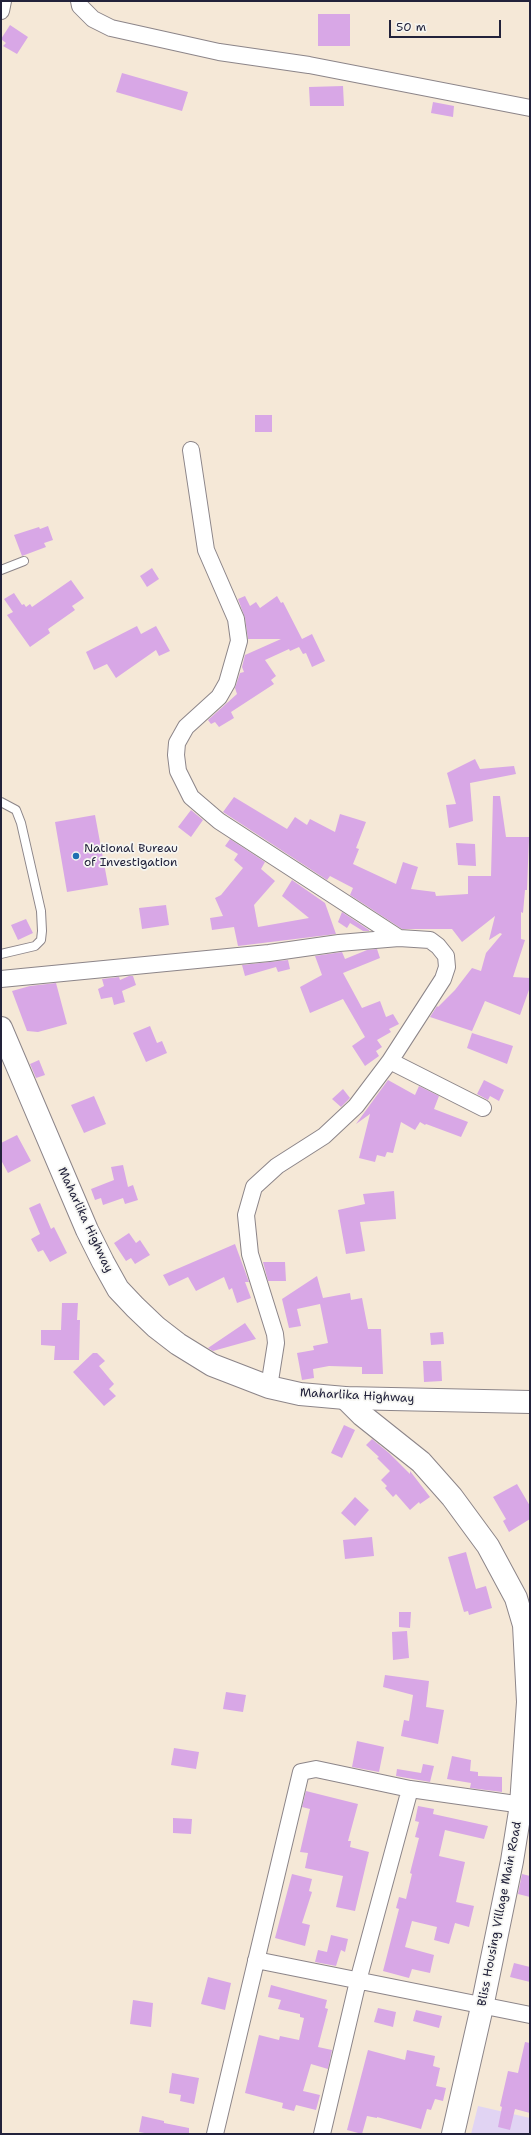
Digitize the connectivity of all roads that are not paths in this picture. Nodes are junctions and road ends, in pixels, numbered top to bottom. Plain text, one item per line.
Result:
1 (3, 1) edge
2 (79, 1) edge
3 (1, 11) edge
4 (530, 108) edge
5 (191, 450) dead end
6 (24, 561) dead end
7 (1, 570) edge
8 (1, 802) edge
9 (399, 938) junction
10 (1, 954) edge
11 (1, 979) edge
12 (1, 1028) edge
13 (390, 1061) junction
14 (483, 1108) dead end
15 (269, 1387) junction
16 (345, 1398) junction
17 (530, 1402) edge
18 (523, 1599) edge
19 (410, 1789) junction
20 (526, 1805) edge
21 (256, 1960) junction
22 (358, 1981) junction
23 (482, 2007) junction
24 (530, 2015) edge
25 (215, 2134) edge
26 (322, 2134) edge
27 (453, 2134) edge

1 - 3 street
2 - 4 street
5 - 9 street
6 - 7 lane
8 - 10 lane
9 - 11 street
9 - 13 street
12 - 15 main road, Maharlika Highway
13 - 14 street
13 - 15 street
15 - 16 main road, Maharlika Highway
16 - 17 main road, Maharlika Highway
16 - 18 main road, Bliss Housing Village Main Road
18 - 20 main road, Bliss Housing Village Main Road
19 - 20 street
19 - 21 street
19 - 22 street
20 - 23 main road, Bliss Housing Village Main Road
21 - 22 street
21 - 25 street
22 - 23 street
22 - 26 street
23 - 24 street
23 - 27 main road, Bliss Housing Village Main Road

